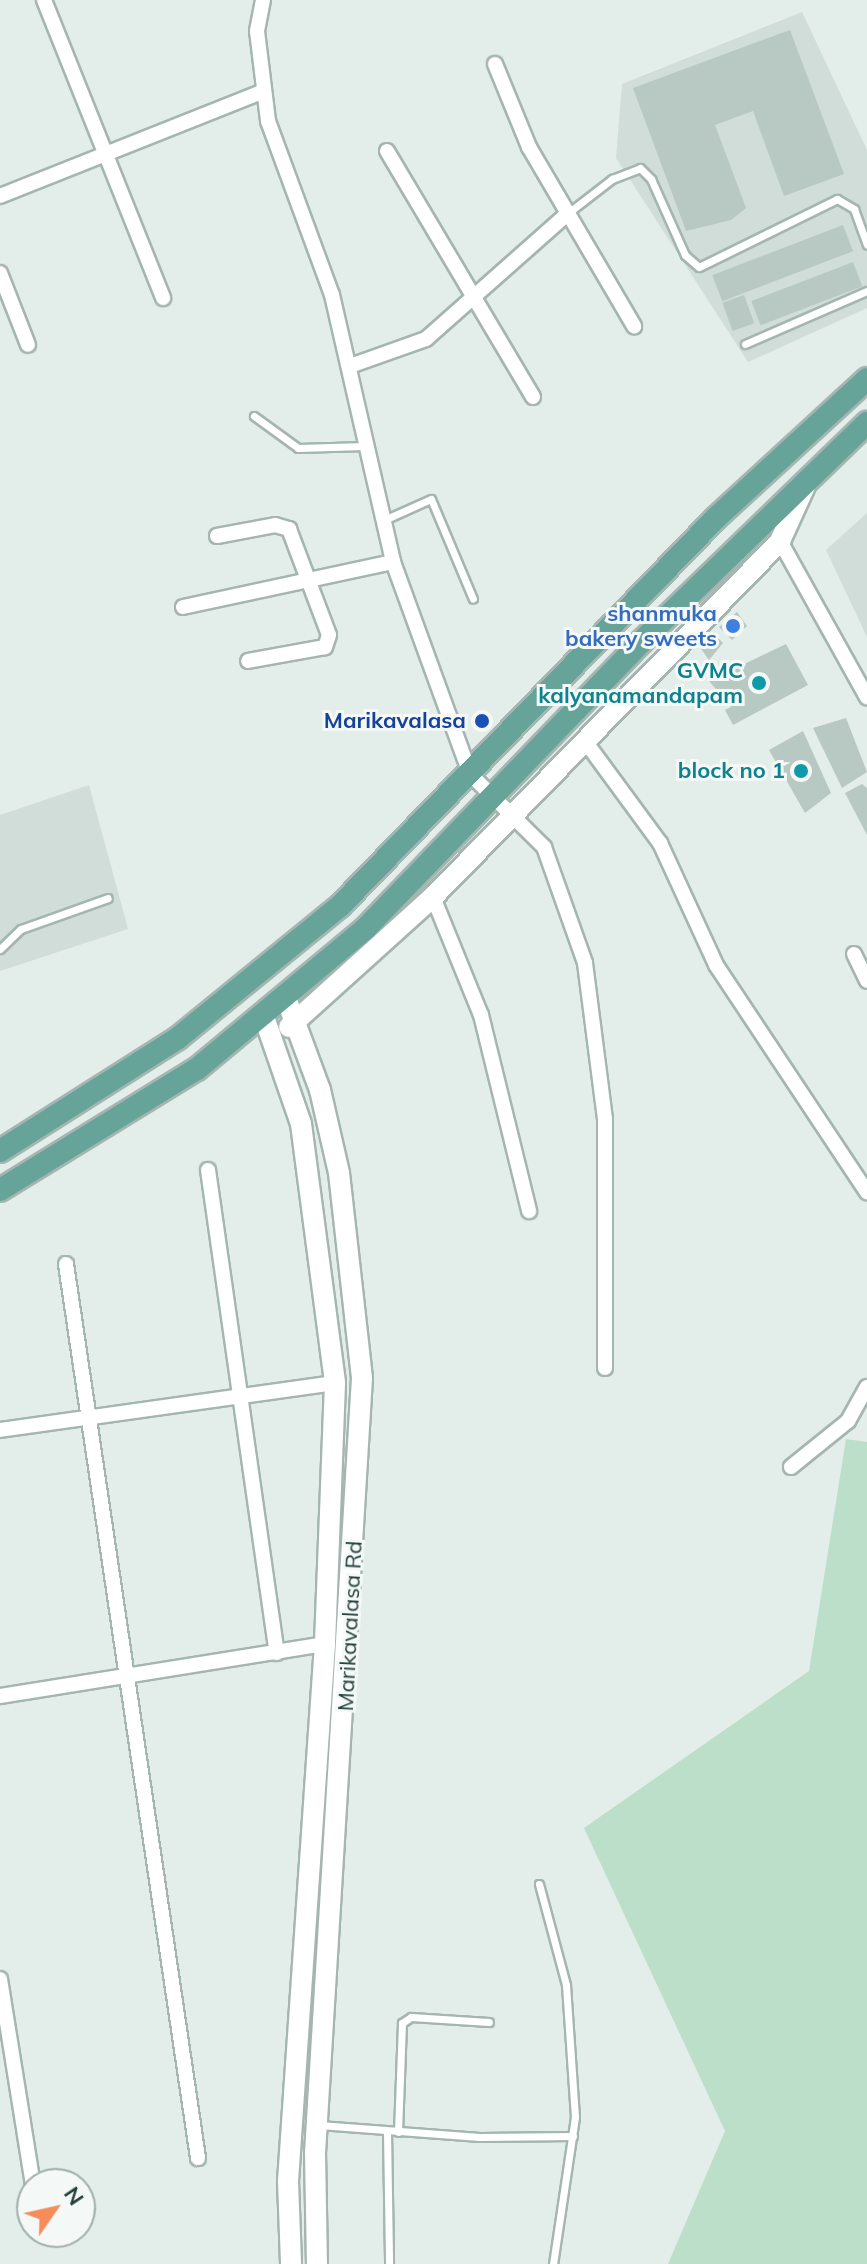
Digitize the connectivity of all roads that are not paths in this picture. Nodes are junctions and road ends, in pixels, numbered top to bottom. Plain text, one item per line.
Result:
1 (44, 0) edge
2 (263, 0) edge
3 (495, 64) dead end
4 (262, 92) junction
5 (387, 151) dead end
6 (105, 154) junction
7 (0, 196) edge
8 (566, 215) junction
9 (867, 245) edge
10 (0, 273) edge
11 (867, 291) edge
12 (474, 296) junction
13 (163, 298) dead end
14 (634, 326) dead end
15 (745, 344) dead end
16 (28, 345) dead end
17 (350, 366) junction
18 (867, 379) edge
19 (533, 397) dead end
20 (254, 416) dead end
21 (867, 423) edge
22 (365, 446) junction
23 (808, 478) junction
24 (382, 521) junction
25 (217, 536) dead end
26 (780, 541) junction
27 (393, 562) junction
28 (310, 582) junction
29 (473, 599) dead end
30 (183, 607) dead end
31 (248, 661) dead end
32 (860, 668) edge
33 (867, 697) edge
34 (585, 741) junction
35 (470, 774) junction
36 (494, 801) junction
37 (511, 817) junction
38 (433, 897) junction
39 (108, 898) dead end
40 (0, 949) edge
41 (854, 954) dead end
42 (867, 981) edge
43 (286, 998) junction
44 (263, 1014) junction
45 (296, 1020) junction
46 (276, 1038) junction
47 (0, 1151) edge
48 (208, 1170) dead end
49 (0, 1190) edge
50 (867, 1192) edge
51 (529, 1211) dead end
52 (66, 1264) dead end
53 (605, 1368) dead end
54 (335, 1383) junction
55 (867, 1387) edge
56 (241, 1395) junction
57 (87, 1415) junction
58 (0, 1430) edge
59 (791, 1467) dead end
60 (325, 1644) junction
61 (277, 1653) junction
62 (124, 1677) junction
63 (0, 1696) edge
64 (539, 1884) dead end
65 (0, 1979) edge
66 (489, 2022) dead end
67 (295, 2071) junction
68 (320, 2073) junction
69 (317, 2125) junction
70 (387, 2131) junction
71 (398, 2132) junction
72 (573, 2136) junction
73 (198, 2158) dead end
74 (30, 2168) edge
75 (291, 2264) edge
76 (317, 2264) edge
77 (389, 2264) edge
78 (553, 2264) edge

1 - 6 street
2 - 4 street
3 - 8 street
4 - 6 street
4 - 17 street
5 - 12 street
6 - 7 street
6 - 13 street
8 - 9 lane
8 - 12 street
8 - 14 street
10 - 16 street
11 - 15 lane
12 - 17 street
12 - 19 street
17 - 22 street
18 - 35 main road
20 - 22 lane
21 - 23 main road
22 - 24 street
23 - 26 street
23 - 36 main road
24 - 27 street
24 - 29 lane
25 - 28 street
26 - 32 street
26 - 34 street
27 - 28 street
27 - 35 street
28 - 30 street
28 - 31 street
32 - 33 street
34 - 37 street
34 - 50 street
35 - 36 street
35 - 47 main road
36 - 37 street
36 - 43 main road
37 - 38 street
37 - 53 street
38 - 45 street
38 - 51 street
39 - 40 lane
41 - 42 street
43 - 44 main road
43 - 45 street, Marikavalasa Rd
44 - 46 street, Marikavalasa Rd
44 - 49 main road
45 - 46 street
45 - 68 street, Marikavalasa Rd
46 - 54 street, Marikavalasa Rd
48 - 56 street
52 - 57 street
54 - 56 street
54 - 60 street, Marikavalasa Rd
55 - 59 street
56 - 57 street
56 - 61 street
57 - 58 street
57 - 62 street
60 - 61 street
60 - 67 street, Marikavalasa Rd
61 - 62 street
62 - 63 street
62 - 73 street
64 - 72 lane
65 - 74 street
66 - 71 lane
67 - 68 street
67 - 75 street, Marikavalasa Rd
68 - 69 street, Marikavalasa Rd
69 - 70 lane
69 - 76 street, Marikavalasa Rd
70 - 71 lane
70 - 77 lane
71 - 72 lane
72 - 78 lane

